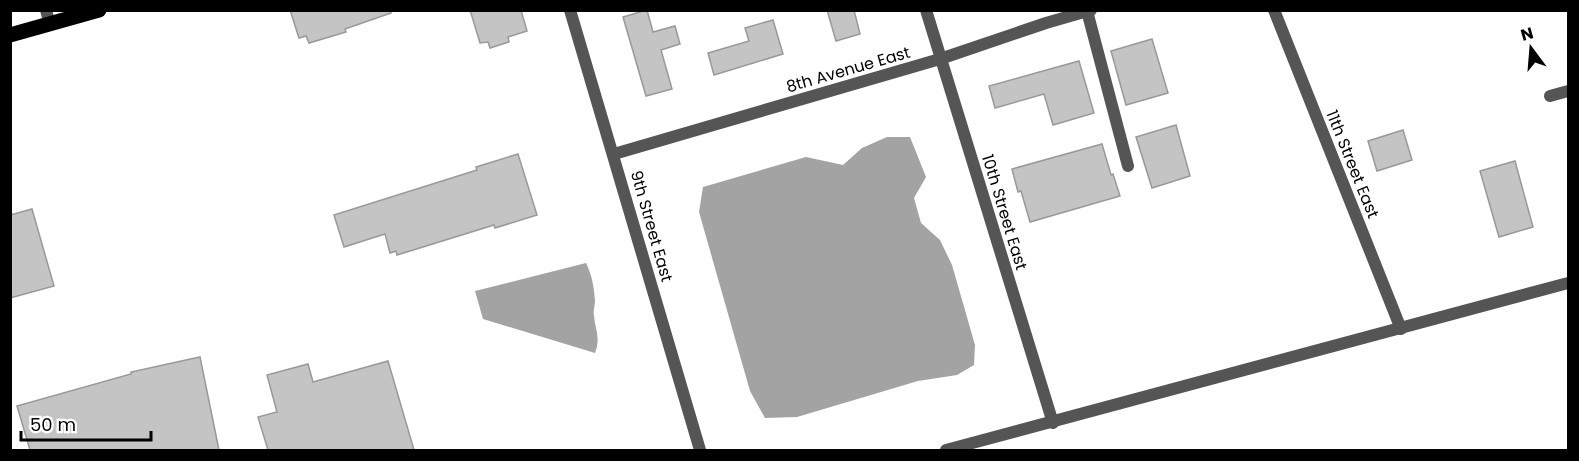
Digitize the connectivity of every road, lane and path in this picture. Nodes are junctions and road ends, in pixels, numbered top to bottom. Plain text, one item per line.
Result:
1 (99, 10) edge
2 (570, 10) edge
3 (926, 10) edge
4 (1274, 10) edge
5 (1089, 11) edge
6 (48, 18) edge
7 (10, 35) edge
8 (940, 59) junction
9 (1569, 91) edge
10 (1550, 96) dead end
11 (614, 154) junction
12 (1128, 166) dead end
13 (1569, 283) edge
14 (1401, 329) junction
15 (1053, 423) junction
16 (700, 450) edge
17 (946, 450) edge

1 - 6 main road
2 - 11 street, 9th Street East
3 - 8 street, 10th Street East
4 - 14 street, 11th Street East
5 - 8 street, 8th Avenue East
5 - 12 street
6 - 7 main road
8 - 11 street, 8th Avenue East
8 - 15 street, 10th Street East
9 - 10 street
11 - 16 street, 9th Street East
13 - 14 street
14 - 15 street
15 - 17 street

